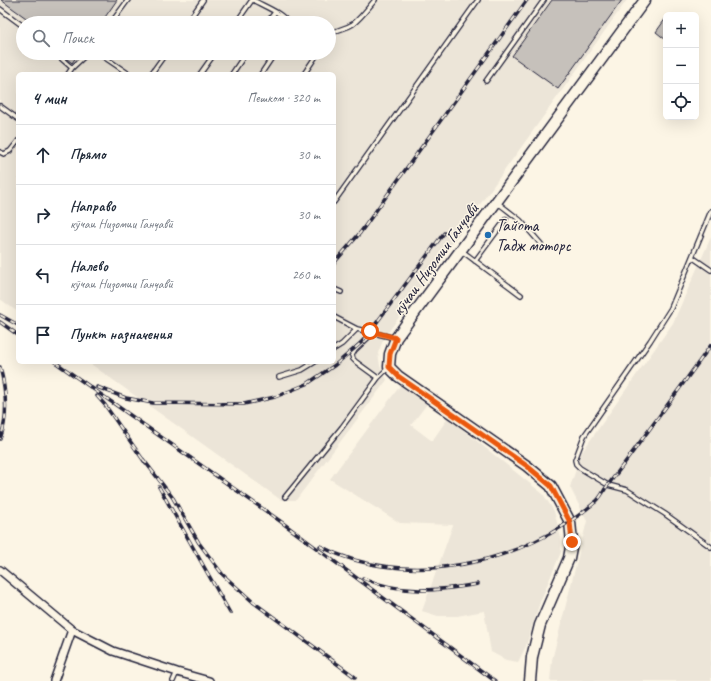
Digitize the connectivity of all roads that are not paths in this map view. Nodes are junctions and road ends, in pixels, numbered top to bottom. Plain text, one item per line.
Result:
1 (128, 0) edge
2 (203, 0) edge
3 (252, 0) edge
4 (375, 0) edge
5 (478, 0) edge
6 (544, 0) edge
7 (645, 0) edge
8 (0, 9) edge
9 (275, 12) junction
10 (116, 16) edge
11 (192, 16) edge
12 (241, 16) edge
13 (272, 16) edge
14 (283, 16) edge
15 (16, 21) edge
16 (336, 31) edge
17 (63, 60) edge
18 (81, 60) edge
19 (108, 60) edge
20 (161, 60) edge
21 (210, 60) edge
22 (241, 60) edge
23 (270, 60) edge
24 (313, 60) edge
25 (72, 68) junction
26 (69, 72) edge
27 (125, 72) edge
28 (153, 72) edge
29 (201, 72) edge
30 (233, 72) edge
31 (262, 72) edge
32 (305, 72) edge
33 (486, 81) dead end
34 (0, 106) edge
35 (16, 118) edge
36 (16, 144) edge
37 (0, 152) edge
38 (336, 199) edge
39 (497, 202) junction
40 (711, 211) edge
41 (506, 219) dead end
42 (541, 244) dead end
43 (461, 250) junction
44 (692, 257) junction
45 (475, 261) junction
46 (711, 270) edge
47 (336, 290) edge
48 (341, 292) dead end
49 (521, 295) dead end
50 (336, 318) edge
51 (357, 329) junction
52 (374, 332) junction
53 (396, 338) junction
54 (336, 348) edge
55 (312, 364) edge
56 (389, 367) junction
57 (279, 377) dead end
58 (378, 378) junction
59 (285, 497) dead end
60 (711, 547) edge
61 (0, 570) edge
62 (72, 630) junction
63 (177, 672) junction
64 (54, 681) edge
65 (173, 681) edge
66 (209, 681) edge
67 (530, 681) edge

1 - 10 lane
2 - 11 lane
3 - 9 lane
3 - 12 lane
4 - 16 lane
5 - 38 lane
6 - 33 lane
7 - 39 main road, кӯчаи Низомии Ганҷавӣ
8 - 15 lane
9 - 13 lane
9 - 14 lane
17 - 25 lane
18 - 25 lane
19 - 27 lane
20 - 28 lane
21 - 29 lane
22 - 30 lane
23 - 31 lane
24 - 32 lane
25 - 26 lane
34 - 35 lane
36 - 37 lane
39 - 42 lane
39 - 43 main road, кӯчаи Низомии Ганҷавӣ
40 - 44 lane
41 - 45 lane
43 - 45 lane
43 - 53 main road, кӯчаи Низомии Ганҷавӣ
44 - 46 lane
44 - 60 lane
45 - 49 lane
47 - 48 lane
50 - 51 lane
51 - 52 lane
51 - 54 lane
52 - 53 lane
52 - 58 lane
53 - 56 main road, кӯчаи Низомии Ганҷавӣ
55 - 57 lane
56 - 58 lane
56 - 67 main road
58 - 59 lane
61 - 62 street
62 - 63 street
62 - 64 street
63 - 65 lane
63 - 66 street

